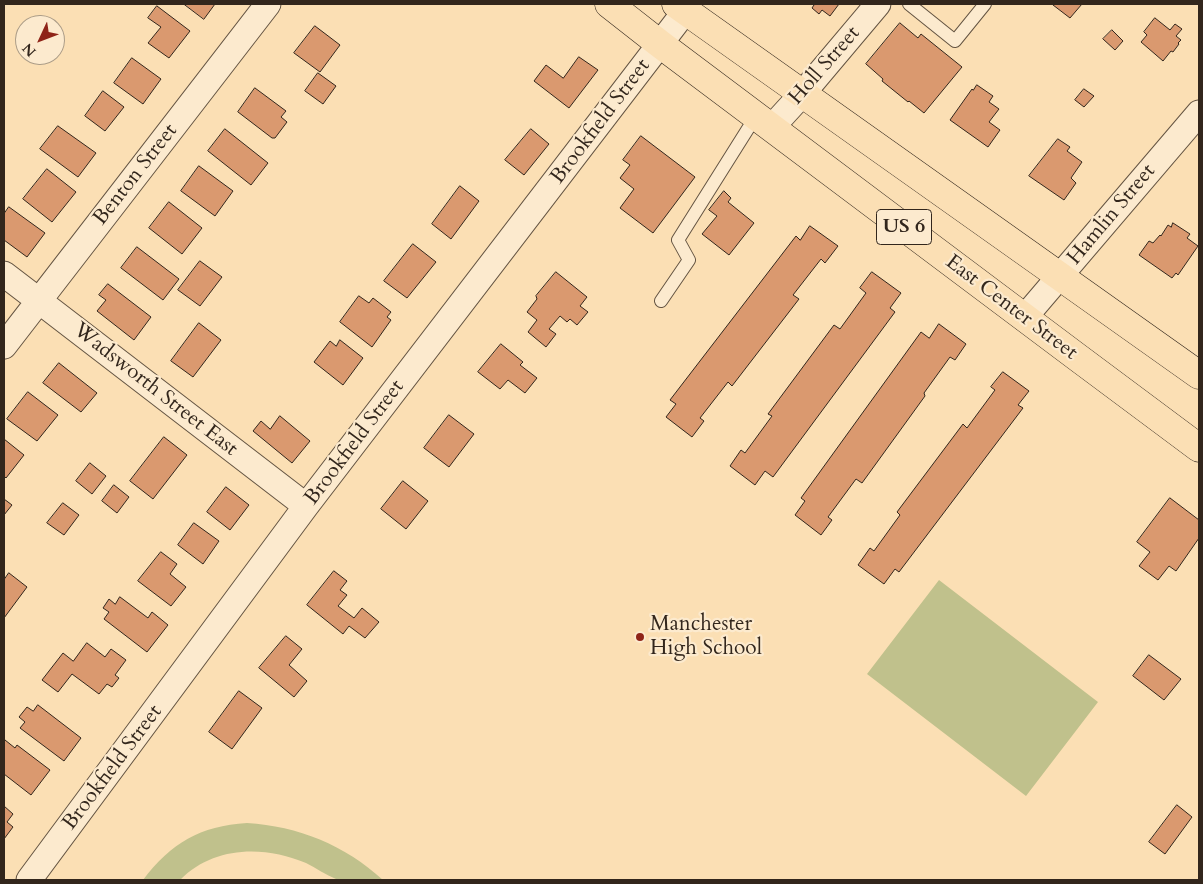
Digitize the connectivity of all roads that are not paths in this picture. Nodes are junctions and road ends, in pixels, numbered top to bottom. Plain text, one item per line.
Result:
1 (268, 4) edge
2 (609, 4) edge
3 (878, 4) edge
4 (908, 4) edge
5 (984, 4) edge
6 (681, 7) edge
7 (660, 44) junction
8 (803, 93) junction
9 (1199, 113) edge
10 (764, 122) junction
11 (4, 274) edge
12 (1060, 277) junction
13 (38, 300) junction
14 (661, 300) dead end
15 (1024, 318) junction
16 (4, 346) edge
17 (1199, 375) edge
18 (1199, 448) edge
19 (306, 506) junction
20 (29, 880) edge

1 - 13 street, Benton Street
2 - 7 main road, East Center Street / US 6
3 - 8 street, Holl Street
4 - 5 lane
6 - 7 street, Brookfield Street
6 - 8 main road, US 6
7 - 10 main road, East Center Street / US 6
7 - 19 street, Brookfield Street
8 - 10 street, Holl Street
8 - 12 main road, US 6
9 - 12 street, Hamlin Street
10 - 14 lane
10 - 15 main road, East Center Street / US 6
11 - 13 street, Wadsworth Street East
12 - 15 street, Hamlin Street
12 - 17 main road, US 6
13 - 16 street, Benton Street
13 - 19 street, Wadsworth Street East
15 - 18 main road, East Center Street / US 6
19 - 20 street, Brookfield Street

